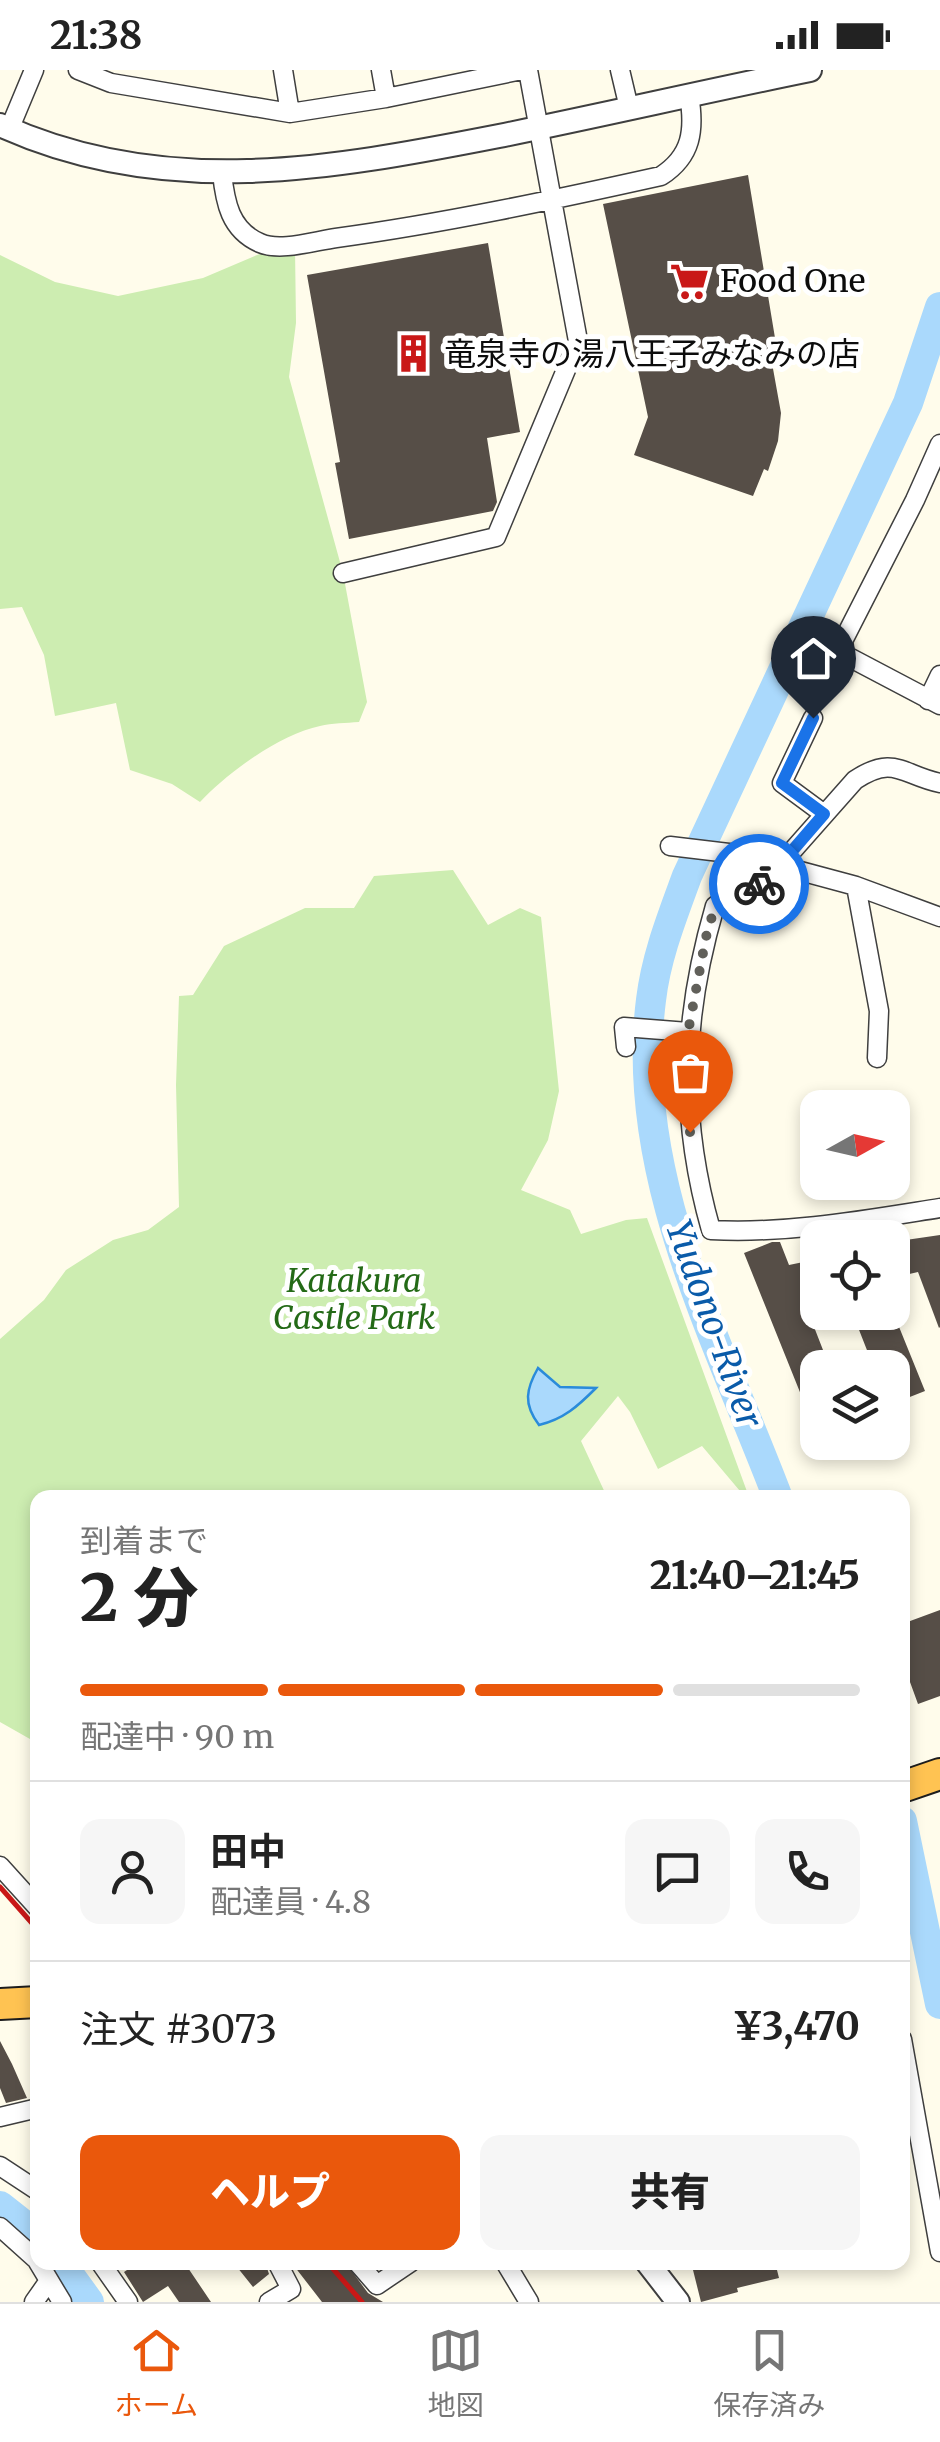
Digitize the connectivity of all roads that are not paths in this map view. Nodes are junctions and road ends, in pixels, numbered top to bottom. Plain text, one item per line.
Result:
1 (34, 70) edge
2 (78, 70) edge
3 (283, 70) edge
4 (381, 70) edge
5 (525, 70) edge
6 (620, 70) edge
7 (810, 70) edge
8 (751, 76) edge
9 (113, 77) edge
10 (689, 95) junction
11 (386, 98) junction
12 (629, 108) junction
13 (290, 113) junction
14 (5, 128) edge
15 (538, 128) junction
16 (222, 173) junction
17 (552, 200) junction
18 (939, 447) edge
19 (343, 572) dead end
20 (940, 675) edge
21 (934, 703) edge
22 (813, 718) dead end
23 (940, 783) edge
24 (824, 814) junction
25 (673, 846) dead end
26 (775, 865) junction
27 (856, 886) junction
28 (940, 916) edge
29 (686, 1032) junction
30 (627, 1038) dead end
31 (878, 1058) dead end
32 (940, 1208) edge
33 (0, 1866) edge
34 (30, 1899) edge
35 (30, 2002) edge
36 (0, 2004) edge
37 (910, 2085) edge
38 (30, 2110) edge
39 (0, 2116) edge
40 (0, 2166) edge
41 (924, 2166) junction
42 (910, 2170) edge
43 (30, 2186) edge
44 (0, 2228) edge
45 (940, 2252) edge
46 (30, 2255) edge
47 (42, 2270) edge
48 (106, 2270) edge
49 (282, 2270) edge
50 (364, 2270) edge
51 (399, 2270) edge
52 (511, 2270) edge
53 (652, 2270) edge
54 (48, 2282) junction
55 (297, 2295) edge
56 (34, 2302) edge
57 (62, 2302) edge
58 (128, 2302) edge
59 (269, 2302) edge
60 (529, 2302) edge
61 (678, 2302) edge

1 - 14 street
2 - 9 street
3 - 13 street
4 - 11 street
5 - 11 street
5 - 15 street
6 - 12 street
7 - 8 street
8 - 10 street
9 - 13 street
10 - 12 street
10 - 17 street
11 - 13 street
12 - 15 street
14 - 16 street
15 - 16 street
15 - 17 street
16 - 17 street
17 - 19 street
18 - 21 street
20 - 21 street
22 - 24 street
23 - 24 street
24 - 26 street
25 - 26 street
26 - 27 street
26 - 29 street
27 - 28 street
27 - 31 street
29 - 30 street
29 - 32 street
33 - 34 street
35 - 36 highway
37 - 41 street
38 - 39 street
40 - 43 street
41 - 42 street
41 - 45 street
44 - 46 street
47 - 54 street
48 - 58 street
49 - 55 street
50 - 51 street
52 - 60 street
53 - 61 street
54 - 56 street
54 - 57 street
55 - 59 street

